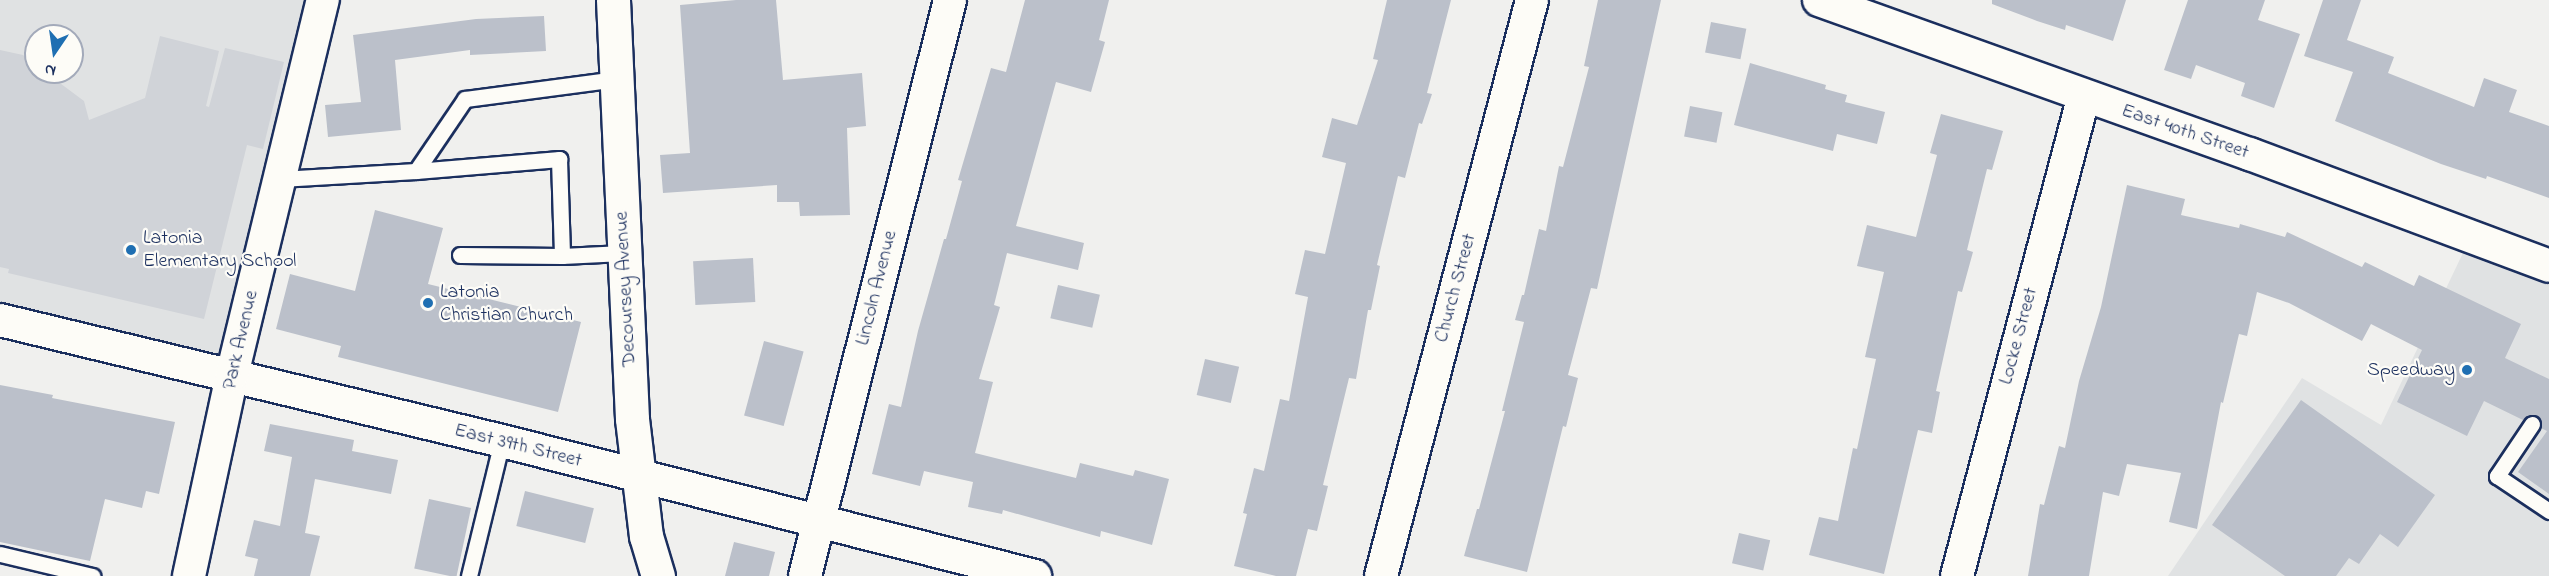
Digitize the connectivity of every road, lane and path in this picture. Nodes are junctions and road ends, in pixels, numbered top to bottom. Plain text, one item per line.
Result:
1 (323, 0) edge
2 (613, 0) edge
3 (950, 0) edge
4 (1532, 0) edge
5 (1819, 0) edge
6 (617, 79) junction
7 (2084, 96) junction
8 (416, 171) junction
9 (280, 179) junction
10 (623, 253) junction
11 (460, 255) dead end
12 (562, 256) junction
13 (2549, 266) edge
14 (0, 320) edge
15 (232, 375) junction
16 (502, 441) junction
17 (2536, 446) dead end
18 (639, 477) junction
19 (2549, 511) edge
20 (819, 521) junction
21 (0, 554) edge
22 (92, 576) edge
23 (189, 576) edge
24 (469, 576) edge
25 (658, 576) edge
26 (805, 576) edge
27 (1035, 576) edge
28 (1381, 576) edge
29 (1957, 576) edge

1 - 9 street, Park Avenue
2 - 6 main road, Decoursey Avenue
3 - 20 street, Lincoln Avenue
4 - 28 street, Church Street
5 - 7 street, East 40th Street
6 - 8 lane
6 - 10 main road, Decoursey Avenue
7 - 13 street, East 40th Street
7 - 29 street, Locke Street
8 - 9 lane
8 - 12 lane
9 - 15 street, Park Avenue
10 - 12 lane
10 - 18 main road, Decoursey Avenue
11 - 12 lane
14 - 15 street, East 39th Street
15 - 16 street, East 39th Street
15 - 23 street, Park Avenue
16 - 18 street, East 39th Street
16 - 24 lane
17 - 19 lane
18 - 20 street, East 39th Street
18 - 25 main road, Decoursey Avenue
20 - 26 street, Lincoln Avenue
20 - 27 street, East 39th Street
21 - 22 lane

